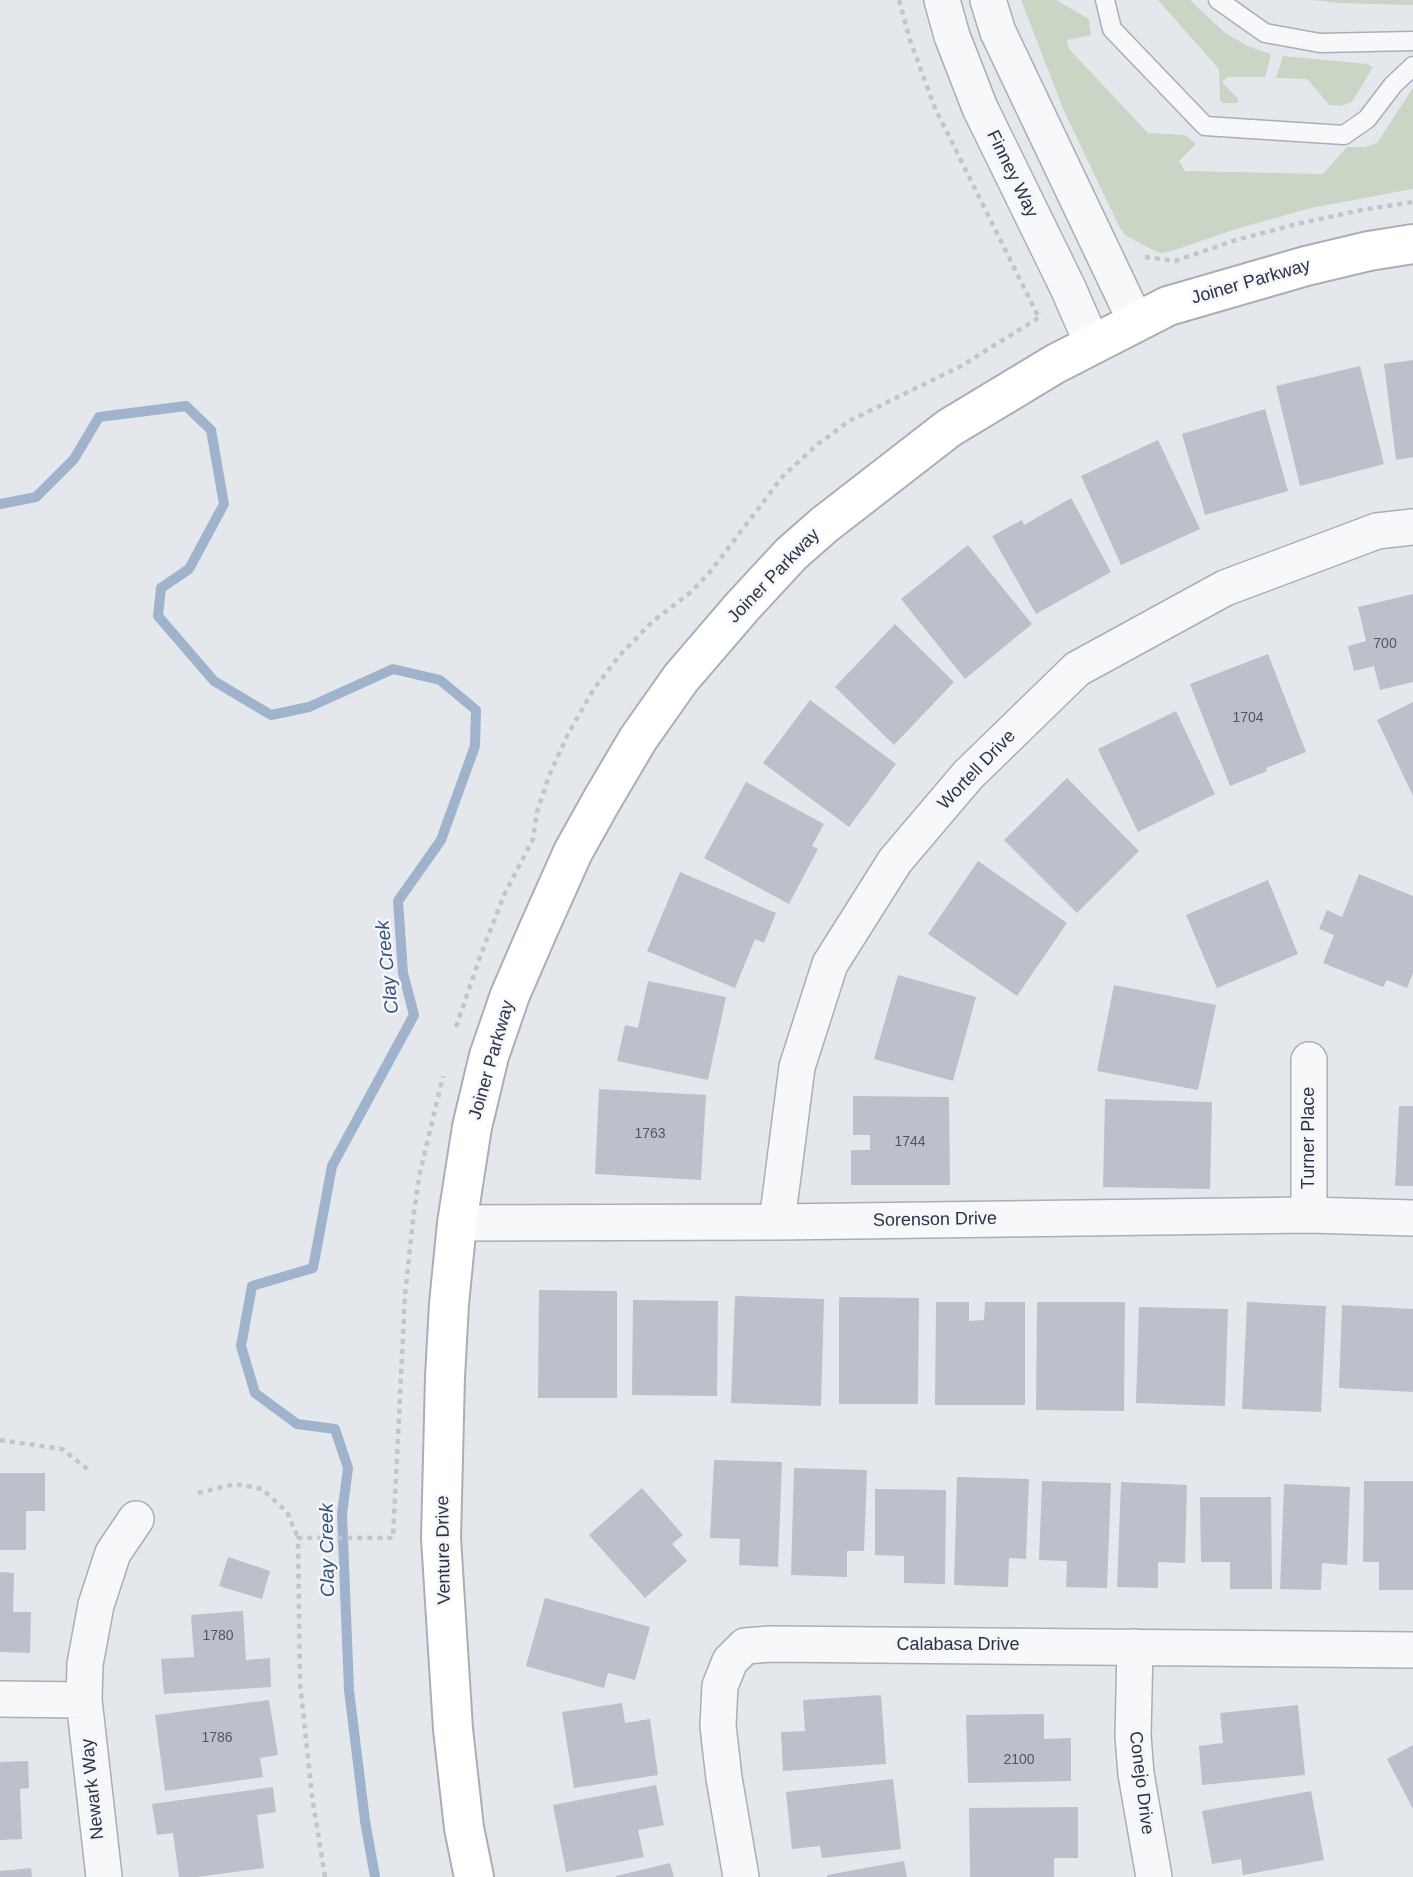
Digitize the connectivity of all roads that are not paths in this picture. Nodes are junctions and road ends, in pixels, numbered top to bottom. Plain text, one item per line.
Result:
1 (942, 0) edge
2 (988, 0) edge
3 (1105, 0) edge
4 (1218, 0) edge
5 (1413, 41) edge
6 (1413, 66) edge
7 (1413, 244) edge
8 (1136, 322) junction
9 (1092, 343) junction
10 (1413, 527) edge
11 (1308, 1060) dead end
12 (1309, 1215) junction
13 (1413, 1219) edge
14 (777, 1222) junction
15 (457, 1223) junction
16 (136, 1519) dead end
17 (1135, 1647) junction
18 (1413, 1650) edge
19 (0, 1699) edge
20 (84, 1700) junction
21 (104, 1877) edge
22 (474, 1877) edge
23 (741, 1877) edge
24 (1154, 1877) edge

1 - 9 street, Finney Way
2 - 8 street
3 - 6 lane
4 - 5 lane
7 - 8 street, Joiner Parkway
8 - 9 street, Joiner Parkway
9 - 15 street, Joiner Parkway
10 - 14 street, Wortell Drive
11 - 12 street, Turner Place
12 - 13 street, Sorenson Drive
12 - 14 street, Sorenson Drive
14 - 15 street, Sorenson Drive
15 - 22 street, Venture Drive
16 - 20 street, Newark Way
17 - 18 street, Calabasa Drive
17 - 23 street, Calabasa Drive
17 - 24 street, Conejo Drive
19 - 20 street
20 - 21 street, Newark Way

